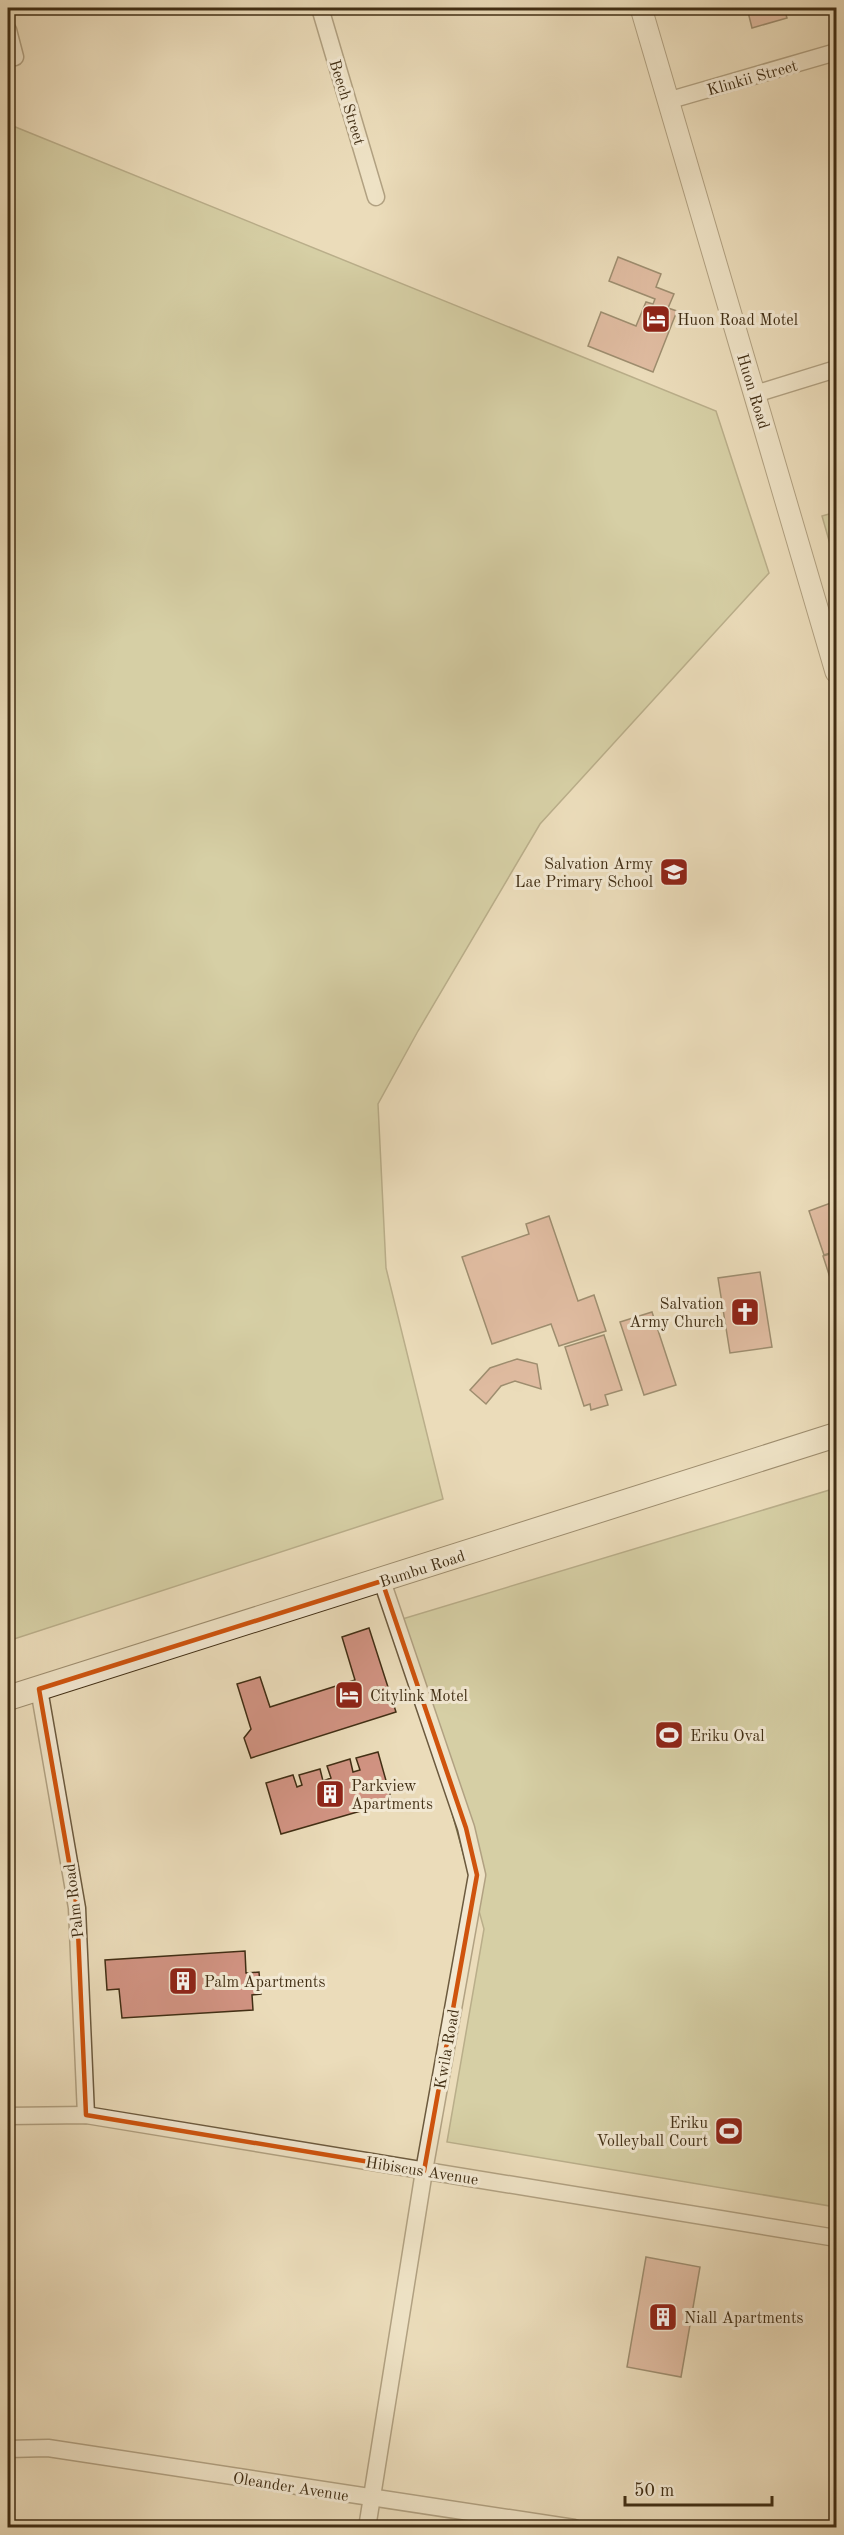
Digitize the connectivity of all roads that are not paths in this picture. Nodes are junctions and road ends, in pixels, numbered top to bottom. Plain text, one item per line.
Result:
1 (320, 8) edge
2 (640, 8) edge
3 (8, 30) edge
4 (837, 52) edge
5 (15, 57) dead end
6 (667, 101) junction
7 (376, 197) dead end
8 (837, 369) edge
9 (755, 394) junction
10 (837, 672) edge
11 (837, 1436) edge
12 (382, 1581) junction
13 (39, 1689) junction
14 (8, 1698) edge
15 (86, 2115) junction
16 (8, 2116) edge
17 (424, 2171) junction
18 (837, 2238) edge
19 (8, 2449) edge
20 (372, 2498) junction
21 (368, 2528) edge
22 (574, 2528) edge

1 - 7 street, Beech Street
2 - 6 street, Huon Road
3 - 5 street
4 - 6 street, Klinkii Street
6 - 9 street, Huon Road
8 - 9 street
9 - 10 street, Huon Road
11 - 12 main road, Bumbu Road
12 - 13 main road, Bumbu Road
12 - 17 street, Kwila Road
13 - 14 main road, Bumbu Road
13 - 15 street, Palm Road
15 - 16 street, Hibiscus Avenue
15 - 17 street, Hibiscus Avenue
17 - 18 street, Hibiscus Avenue
17 - 20 street, Kwila Road
19 - 20 street, Oleander Avenue
20 - 21 street, Kwila Road
20 - 22 street, Oleander Avenue

